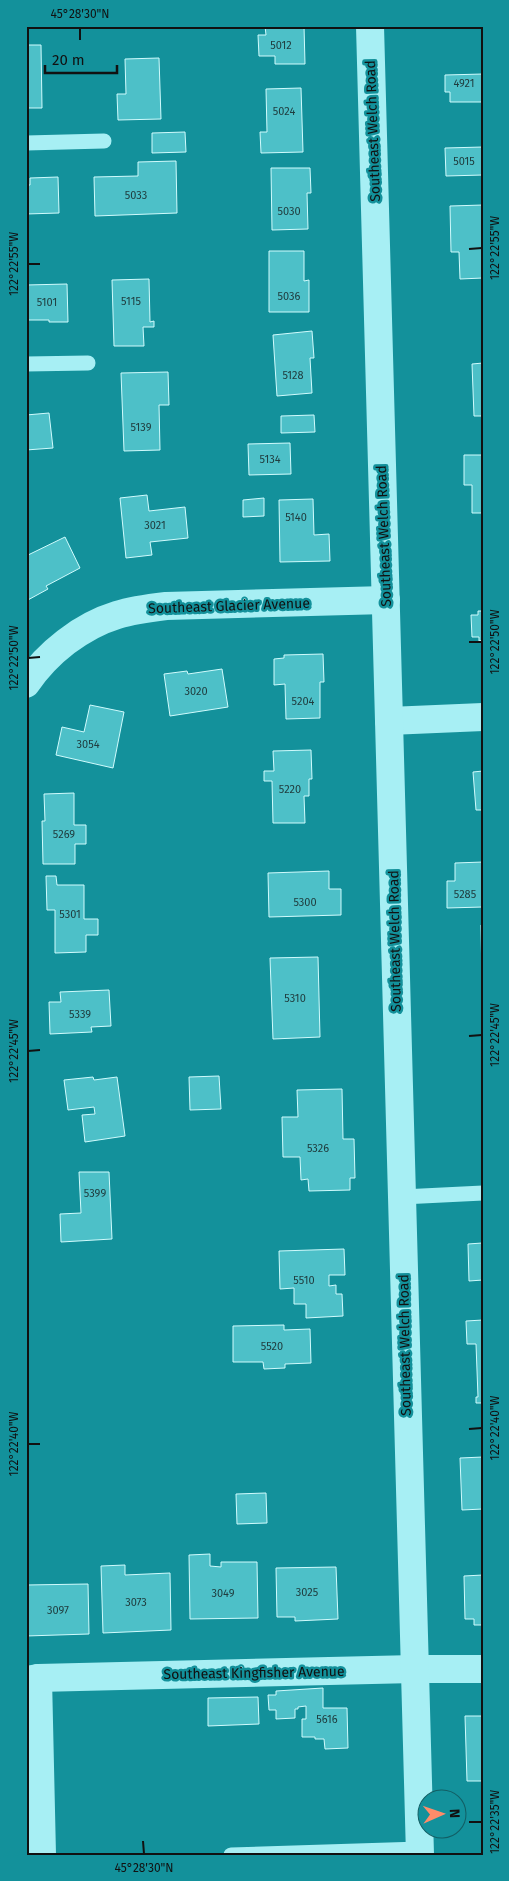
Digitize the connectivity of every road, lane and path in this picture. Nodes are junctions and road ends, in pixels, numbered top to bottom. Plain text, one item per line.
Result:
1 (370, 26) edge
2 (104, 141) dead end
3 (26, 142) edge
4 (88, 363) dead end
5 (26, 364) edge
6 (386, 600) junction
7 (28, 675) edge
8 (483, 717) edge
9 (389, 721) junction
10 (483, 1193) edge
11 (402, 1197) junction
12 (415, 1669) junction
13 (483, 1669) edge
14 (32, 1679) edge
15 (420, 1852) edge
16 (42, 1855) edge
17 (231, 1855) edge

1 - 6 street, Southeast Welch Road
2 - 3 lane
4 - 5 lane
6 - 7 street, Southeast Glacier Avenue
6 - 9 street, Southeast Welch Road
8 - 9 street
9 - 11 street, Southeast Welch Road
10 - 11 lane
11 - 12 street, Southeast Welch Road
12 - 13 street, Southeast Kingfisher Avenue
12 - 14 street, Southeast Kingfisher Avenue
12 - 15 street, Southeast Welch Road
14 - 16 street
15 - 17 lane

